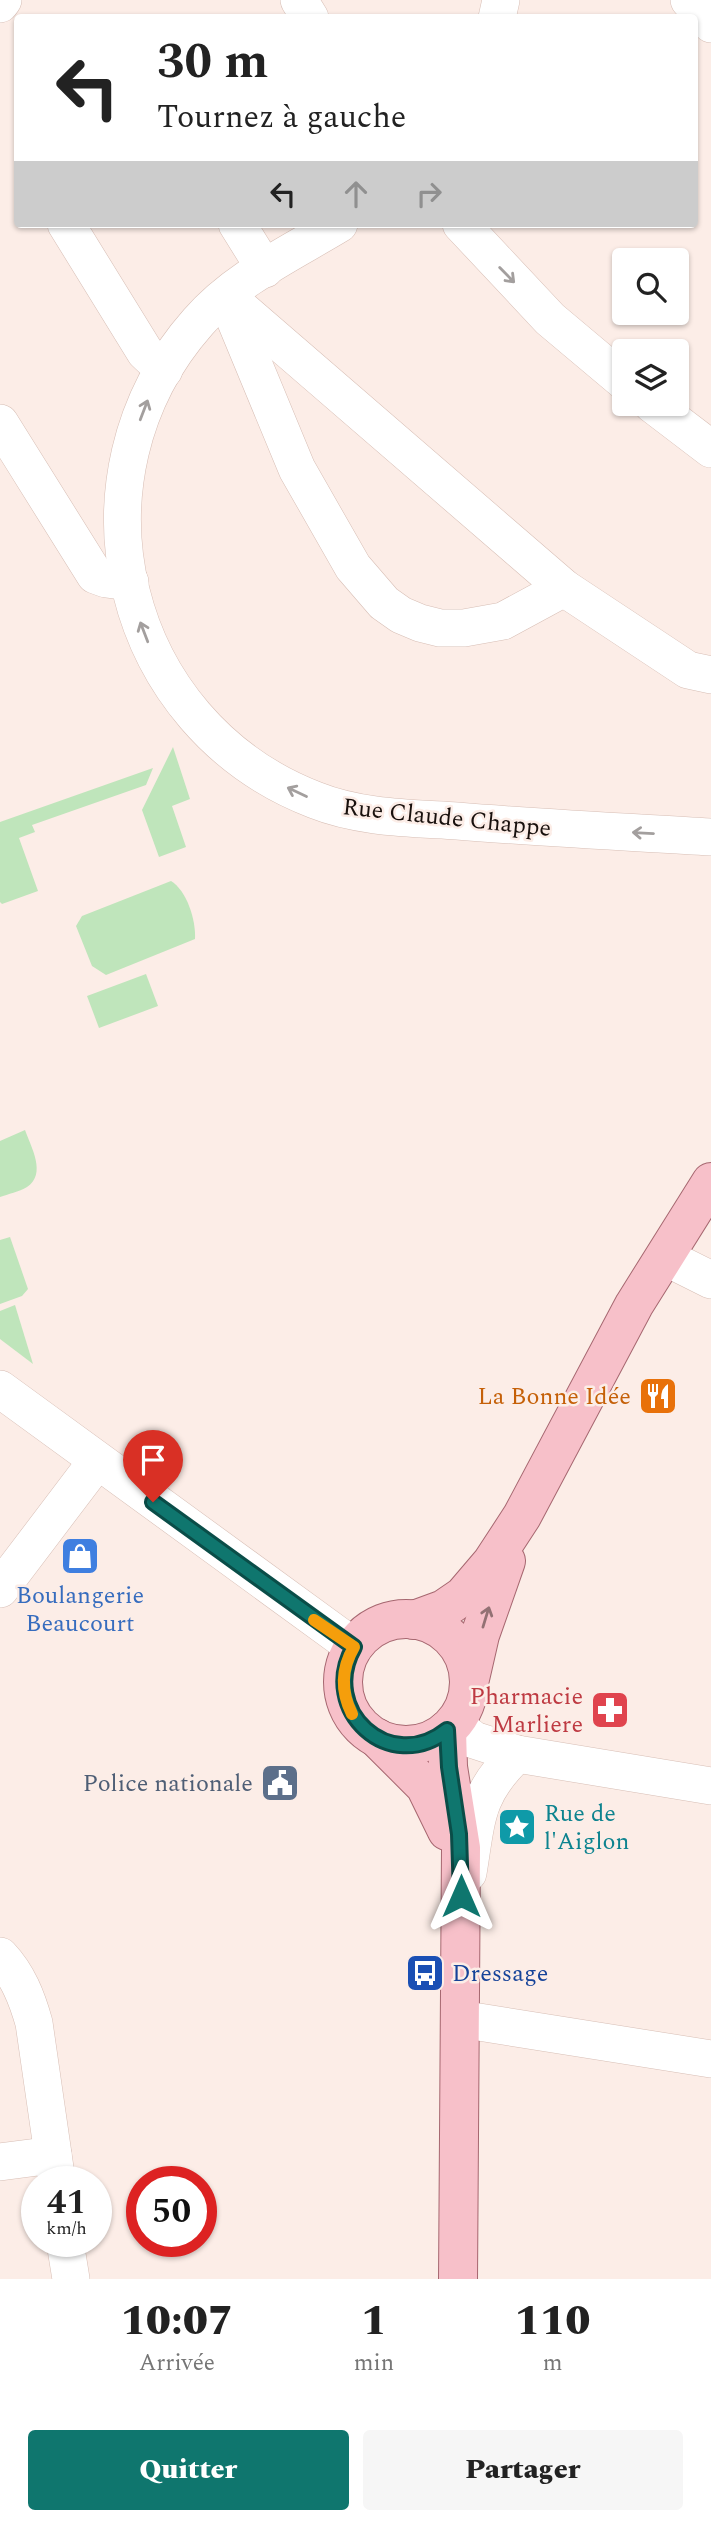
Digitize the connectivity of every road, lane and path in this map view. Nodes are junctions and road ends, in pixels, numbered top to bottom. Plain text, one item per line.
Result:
1 (689, 0) edge
2 (711, 24) edge
3 (68, 228) edge
4 (239, 228) edge
5 (332, 228) edge
6 (465, 228) edge
7 (265, 269) junction
8 (226, 296) junction
9 (164, 370) junction
10 (612, 371) edge
11 (668, 416) edge
12 (0, 423) edge
13 (711, 449) edge
14 (130, 582) junction
15 (564, 588) junction
16 (711, 675) edge
17 (711, 837) edge
18 (711, 1182) edge
19 (665, 1257) junction
20 (711, 1280) edge
21 (0, 1389) edge
22 (97, 1461) junction
23 (522, 1516) junction
24 (0, 1590) edge
25 (414, 1620) junction
26 (354, 1647) junction
27 (469, 1683) junction
28 (450, 1727) junction
29 (377, 1738) junction
30 (517, 1754) junction
31 (711, 1786) edge
32 (461, 1873) junction
33 (460, 1919) junction
34 (0, 1956) edge
35 (460, 2019) junction
36 (711, 2059) edge
37 (0, 2162) edge
38 (31, 2166) edge
39 (55, 2166) edge
40 (67, 2257) edge
41 (71, 2279) edge
42 (458, 2279) edge

1 - 2 street
3 - 9 street
4 - 7 street
5 - 7 street, Rue Claude Chappe
6 -> 10 street
7 - 8 street, Rue Claude Chappe
8 - 9 street, Rue Claude Chappe
8 - 15 street
8 - 15 street
14 -> 9 street, Rue Claude Chappe
11 - 13 street
12 - 14 street
17 -> 14 street, Rue Claude Chappe
15 - 16 street
18 - 19 main road
19 - 20 street
19 - 23 main road
21 - 22 street
22 - 24 street
22 - 26 street
23 - 25 main road
27 -> 23 main road
25 - 26 main road
25 - 27 main road
26 - 29 main road
27 - 28 main road
28 - 29 main road
28 - 30 street
28 - 32 main road
29 - 32 main road
30 - 31 street
30 - 33 street
32 - 33 main road
33 - 35 main road
34 - 39 street
35 - 36 street
35 - 42 main road
37 - 38 street
40 - 41 street

